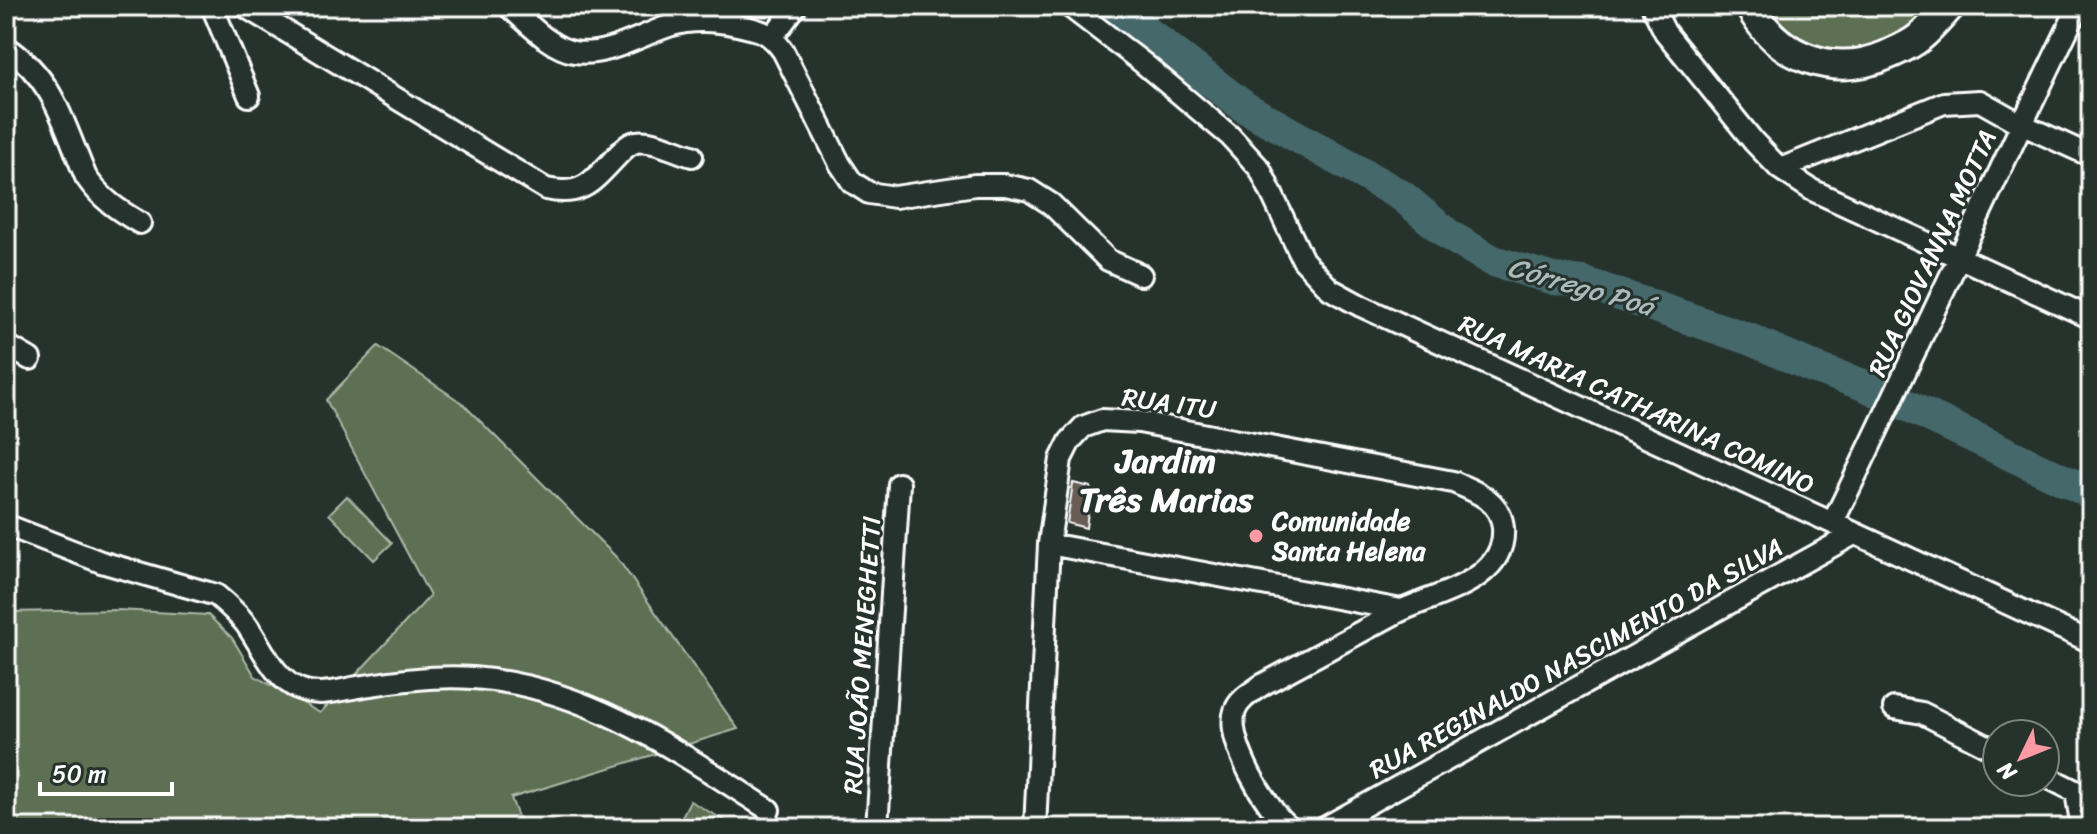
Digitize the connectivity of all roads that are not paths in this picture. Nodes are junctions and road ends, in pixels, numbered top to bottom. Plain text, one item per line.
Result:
1 (212, 6) edge
2 (244, 6) edge
3 (508, 6) edge
4 (796, 6) edge
5 (1069, 6) edge
6 (1652, 6) edge
7 (1750, 6) edge
8 (1950, 6) edge
9 (2079, 6) edge
10 (773, 36) junction
11 (6, 47) edge
12 (249, 96) dead end
13 (2021, 124) junction
14 (692, 156) dead end
15 (2091, 156) edge
16 (1780, 169) junction
17 (140, 223) dead end
18 (1961, 258) junction
19 (1141, 275) dead end
20 (2091, 318) edge
21 (6, 345) edge
22 (30, 359) dead end
23 (899, 484) dead end
24 (1833, 522) junction
25 (6, 525) edge
26 (1854, 534) junction
27 (1049, 544) junction
28 (1401, 610) junction
29 (2091, 642) edge
30 (1894, 708) dead end
31 (1981, 743) edge
32 (2061, 784) edge
33 (2084, 795) edge
34 (769, 810) dead end
35 (877, 828) edge
36 (1035, 828) edge
37 (1290, 828) edge
38 (1324, 828) edge
39 (2082, 828) edge

1 - 12 street
2 - 14 street
3 - 10 street
4 - 10 street
5 - 24 street, RUA MARIA CATHARINA COMINO
6 - 16 street
7 - 8 main road
9 - 13 street, RUA GIOVANNA MOTTA
10 - 19 street
11 - 17 street
13 - 15 street
13 - 16 street
13 - 18 street, RUA GIOVANNA MOTTA
16 - 18 street
18 - 20 street
18 - 24 street, RUA GIOVANNA MOTTA
21 - 22 street
23 - 35 street, RUA JOÃO MENEGHETTI
24 - 26 street, RUA MARIA CATHARINA COMINO
25 - 34 street
26 - 29 street, RUA MARIA CATHARINA COMINO
26 - 38 street, RUA REGINALDO NASCIMENTO DA SILVA
27 - 28 street
27 - 28 street, RUA ITU
27 - 36 street, RUA ITU
28 - 37 street
30 - 31 street
32 - 33 street
33 - 39 street

